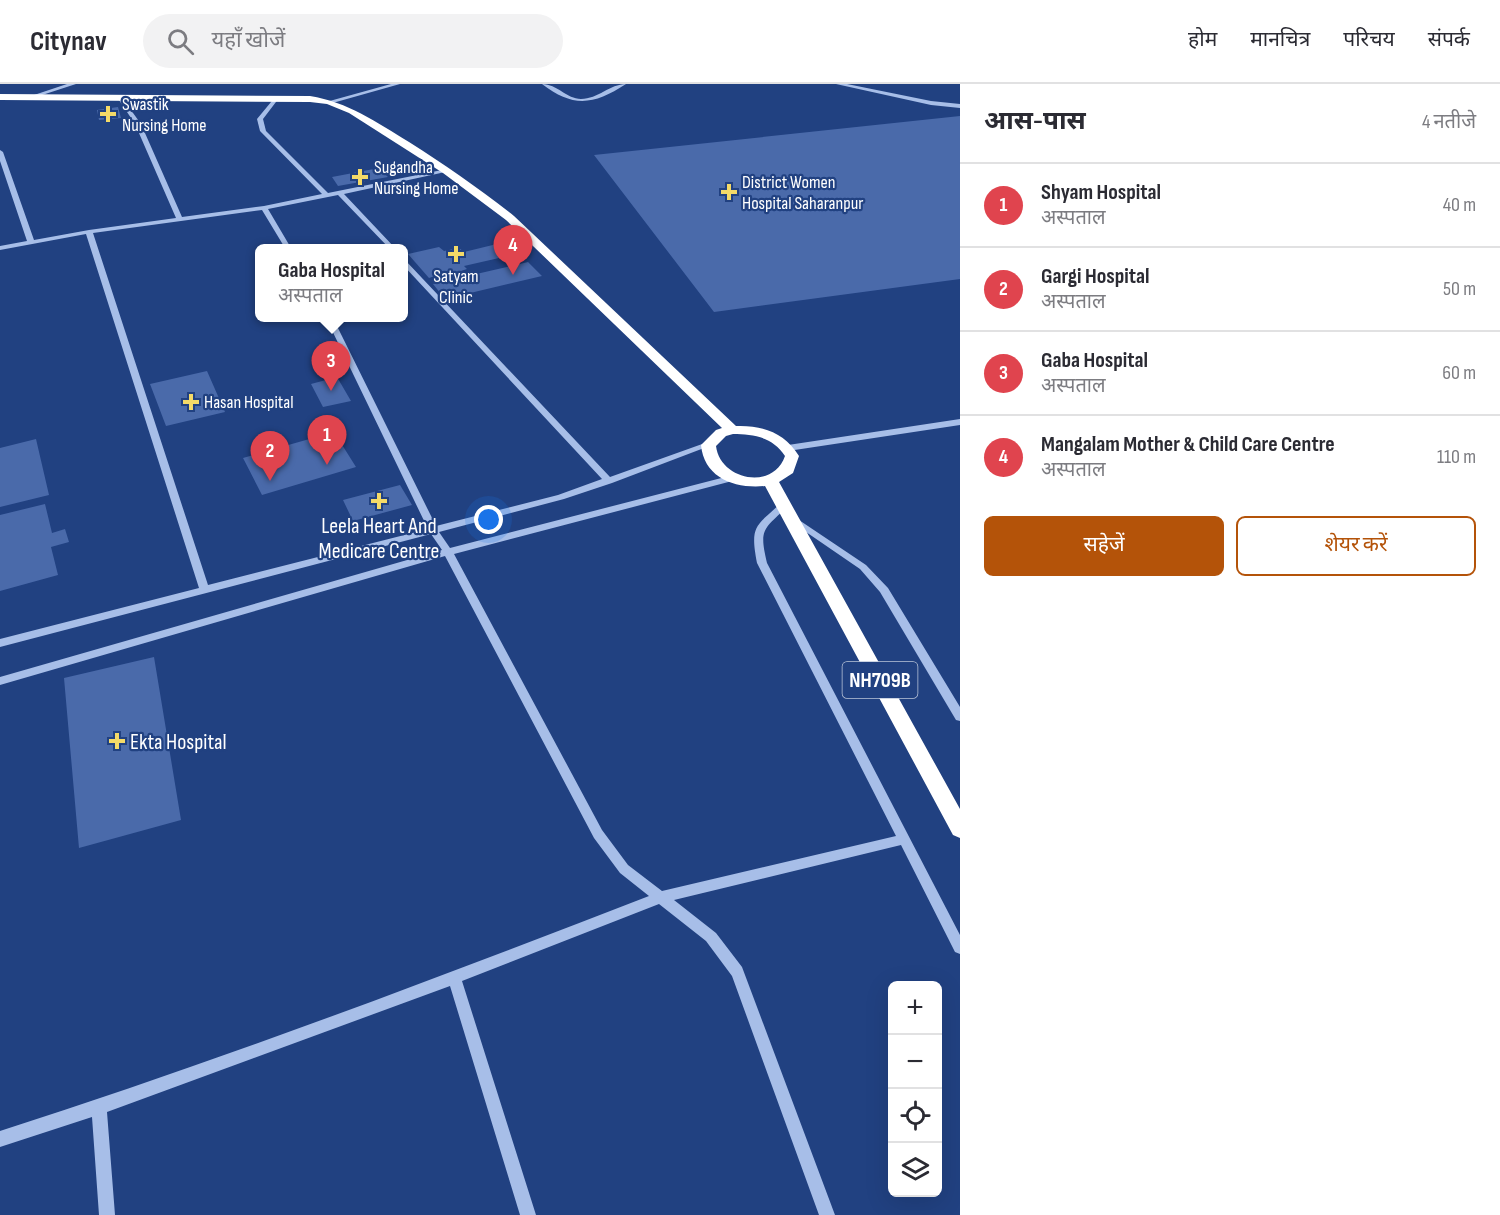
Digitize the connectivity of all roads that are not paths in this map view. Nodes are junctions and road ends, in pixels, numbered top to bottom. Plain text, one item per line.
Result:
1 (72, 84) edge
2 (397, 84) edge
3 (545, 84) edge
4 (623, 84) edge
5 (839, 84) edge
6 (34, 96) junction
7 (0, 97) edge
8 (120, 97) junction
9 (276, 98) junction
10 (329, 102) junction
11 (960, 106) edge
12 (0, 152) edge
13 (447, 171) junction
14 (340, 193) junction
15 (327, 196) junction
16 (264, 208) junction
17 (180, 220) junction
18 (89, 232) junction
19 (31, 242) junction
20 (285, 244) edge
21 (387, 244) edge
22 (0, 248) edge
23 (408, 266) edge
24 (331, 322) edge
25 (960, 422) edge
26 (732, 430) junction
27 (708, 445) junction
28 (788, 448) junction
29 (733, 478) junction
30 (770, 480) junction
31 (609, 481) junction
32 (788, 512) junction
33 (434, 530) junction
34 (448, 552) junction
35 (205, 590) junction
36 (0, 643) edge
37 (0, 681) edge
38 (960, 717) edge
39 (960, 829) edge
40 (904, 839) junction
41 (658, 898) junction
42 (960, 948) edge
43 (454, 978) junction
44 (99, 1107) junction
45 (0, 1138) edge
46 (107, 1215) edge
47 (528, 1215) edge
48 (827, 1215) edge

1 - 6 street
2 - 10 street
3 - 4 street
5 - 11 street
6 - 7 highway
6 - 8 highway
8 - 9 highway
8 - 17 street
9 - 10 highway
9 - 15 street
10 - 13 highway
12 - 19 street
13 - 14 street
13 - 26 highway
14 - 15 street
14 - 21 street
15 - 16 street
16 - 17 street
16 - 20 street
17 - 18 street
18 - 19 street
18 - 35 street
19 - 22 street
23 - 31 street
24 - 33 street
25 - 28 street
26 - 27 highway
26 - 28 highway
27 - 29 highway
27 - 31 street
28 - 30 highway
29 - 30 highway
29 - 34 street
30 - 32 highway, NH709B
31 - 33 street
32 - 38 street
32 - 39 highway, NH709B
32 - 40 street
33 - 34 street
33 - 35 street
34 - 37 street
34 - 41 street
35 - 36 street
40 - 41 street
40 - 42 street
41 - 43 street
41 - 48 street
43 - 44 street
43 - 47 street
44 - 45 street
44 - 46 street

